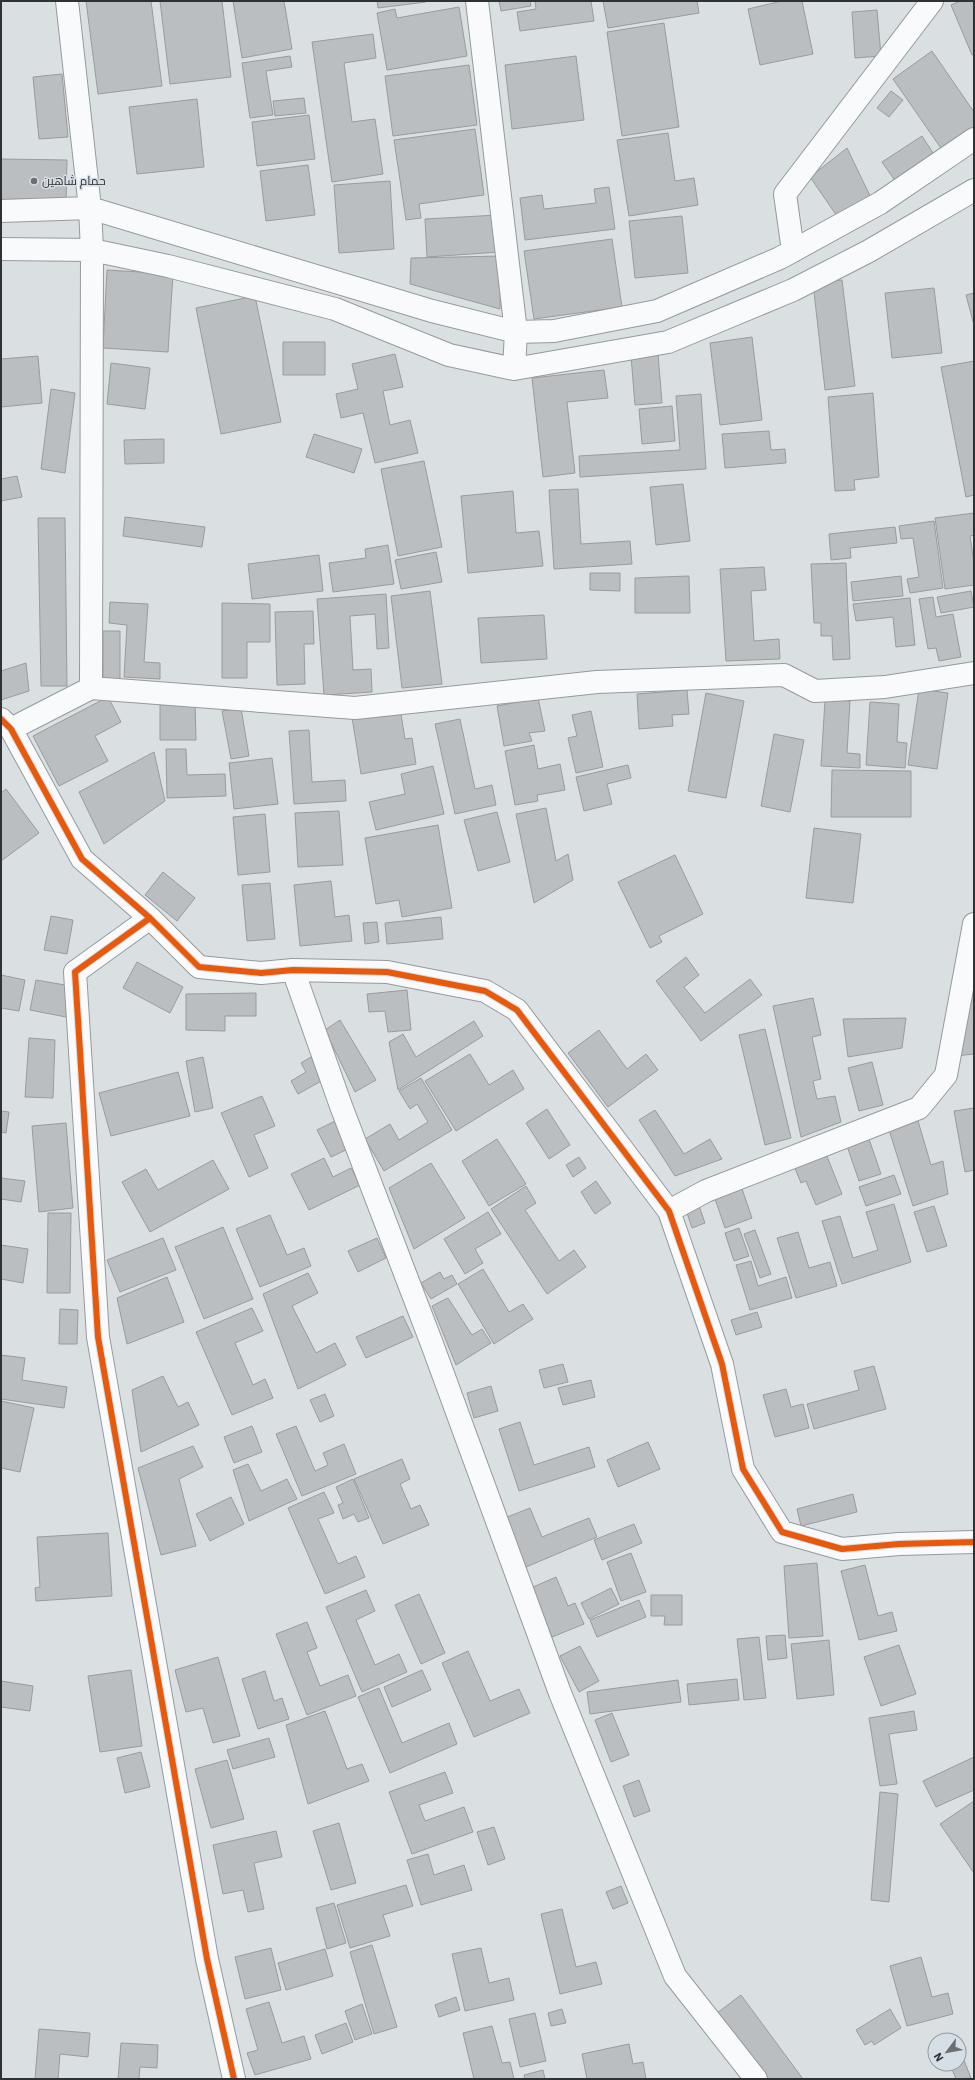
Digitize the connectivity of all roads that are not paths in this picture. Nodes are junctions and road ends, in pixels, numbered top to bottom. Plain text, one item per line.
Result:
1 (67, 1) edge
2 (477, 1) edge
3 (932, 1) edge
4 (974, 139) edge
5 (974, 190) edge
6 (90, 208) junction
7 (1, 211) edge
8 (1, 249) edge
9 (92, 250) junction
10 (786, 255) junction
11 (334, 282) junction
12 (792, 290) junction
13 (335, 309) junction
14 (516, 332) junction
15 (514, 369) junction
16 (974, 673) edge
17 (91, 688) junction
18 (6, 724) edge
19 (150, 918) junction
20 (974, 924) edge
21 (293, 970) junction
22 (669, 1211) junction
23 (974, 1542) edge
24 (234, 2079) edge
25 (756, 2079) edge

1 - 6 street
2 - 14 street
3 - 10 street
4 - 10 street
5 - 12 street
6 - 7 street
6 - 9 street
6 - 11 street
8 - 9 street
9 - 13 street
9 - 17 street
10 - 12 street
10 - 14 street
11 - 13 street
11 - 14 street
12 - 15 street
13 - 15 street
14 - 15 street
16 - 17 street
17 - 18 street
18 - 19 street
19 - 21 street
19 - 24 street
20 - 22 street
21 - 22 street
21 - 25 street
22 - 23 street

